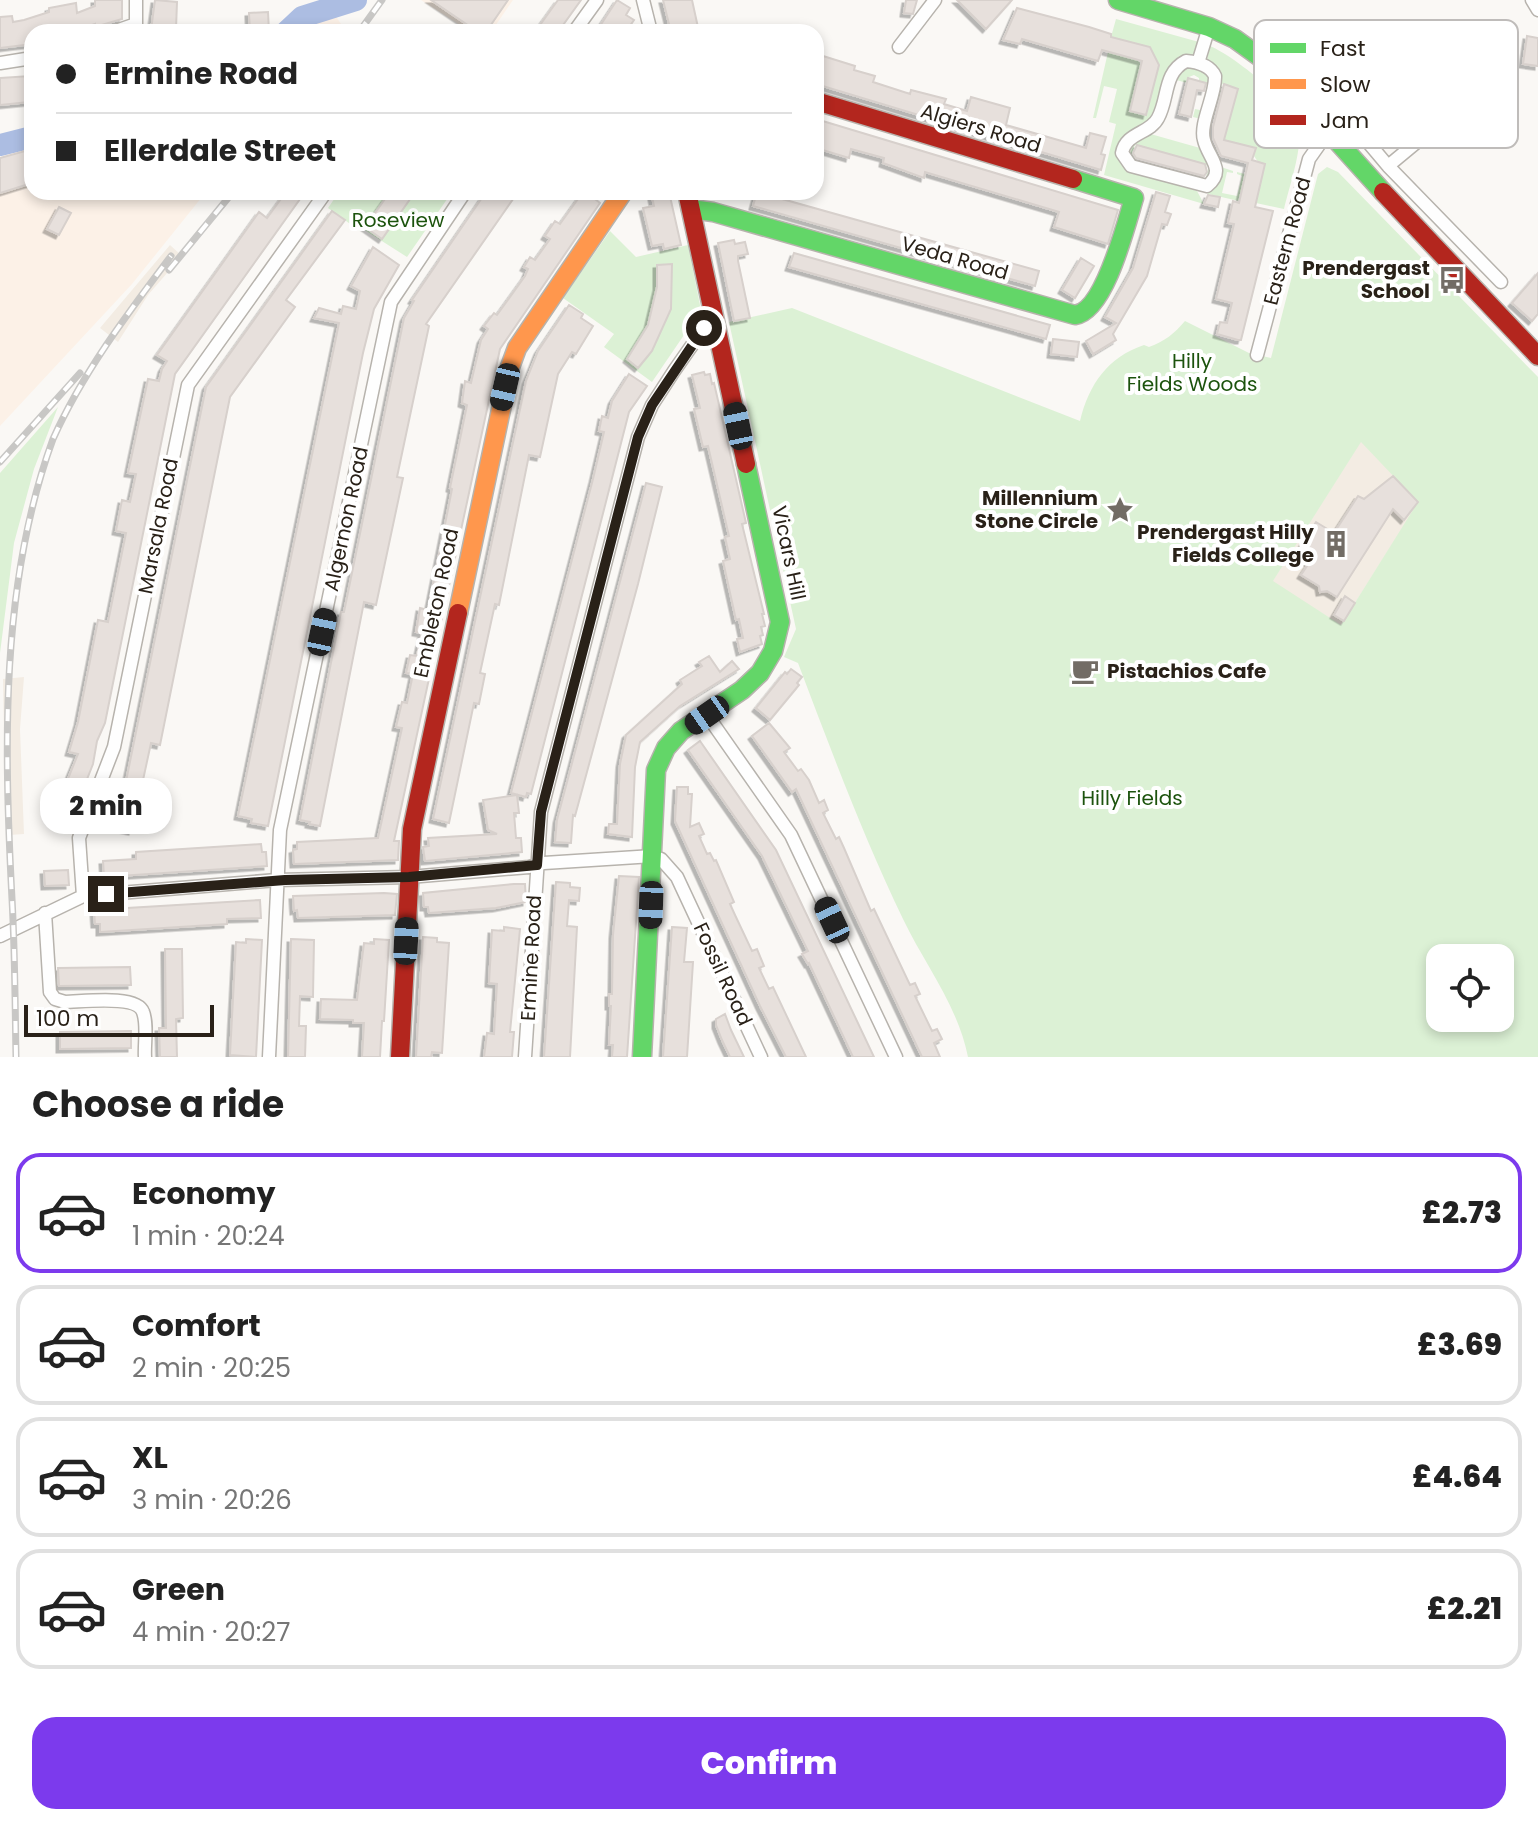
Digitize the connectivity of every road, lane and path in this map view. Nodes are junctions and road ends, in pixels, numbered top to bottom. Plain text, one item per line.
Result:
1 (136, 0) edge
2 (597, 0) edge
3 (643, 0) edge
4 (935, 0) edge
5 (1118, 0) edge
6 (1532, 0) edge
7 (1538, 10) edge
8 (136, 24) edge
9 (580, 24) edge
10 (649, 24) edge
11 (1209, 27) junction
12 (899, 47) dead end
13 (1254, 53) edge
14 (24, 59) edge
15 (0, 63) edge
16 (1198, 63) junction
17 (824, 103) edge
18 (1317, 148) edge
19 (1344, 148) edge
20 (1373, 148) edge
21 (1410, 148) edge
22 (1388, 166) junction
23 (1134, 198) joint
24 (320, 200) edge
25 (460, 200) edge
26 (618, 200) edge
27 (689, 201) edge
28 (1501, 282) dead end
29 (716, 323) junction
30 (1257, 355) dead end
31 (1538, 356) edge
32 (707, 715) junction
33 (653, 856) junction
34 (537, 865) junction
35 (409, 877) junction
36 (277, 880) junction
37 (83, 896) junction
38 (45, 913) junction
39 (0, 936) edge
40 (145, 1057) edge
41 (269, 1057) edge
42 (400, 1057) edge
43 (525, 1057) edge
44 (642, 1057) edge
45 (761, 1057) edge
46 (896, 1057) edge

1 - 8 street
2 - 9 street
3 - 10 street
4 - 12 street
5 - 11 street
6 - 7 street
11 - 13 street
11 - 16 street
14 - 15 street
16 - 16 street
17 - 23 street, Algiers Road
18 - 30 street, Eastern Road
19 - 31 street
20 - 22 street
21 - 22 street
22 - 28 street
23 - 27 street, Veda Road
24 - 37 street, Marsala Road
25 - 36 street, Algernon Road
26 - 35 street, Embleton Road
27 - 29 street, Vicars Hill
29 - 32 street, Vicars Hill
29 - 34 street, Ermine Road
32 - 33 street, Vicars Hill
32 - 46 street
33 - 34 street
33 - 44 street, Vicars Hill
33 - 45 street, Fossil Road
34 - 35 street
34 - 43 street, Ermine Road
35 - 36 street
35 - 42 street, Embleton Road
36 - 37 street
36 - 41 street, Algernon Road
37 - 38 street
38 - 39 street
38 - 40 street

